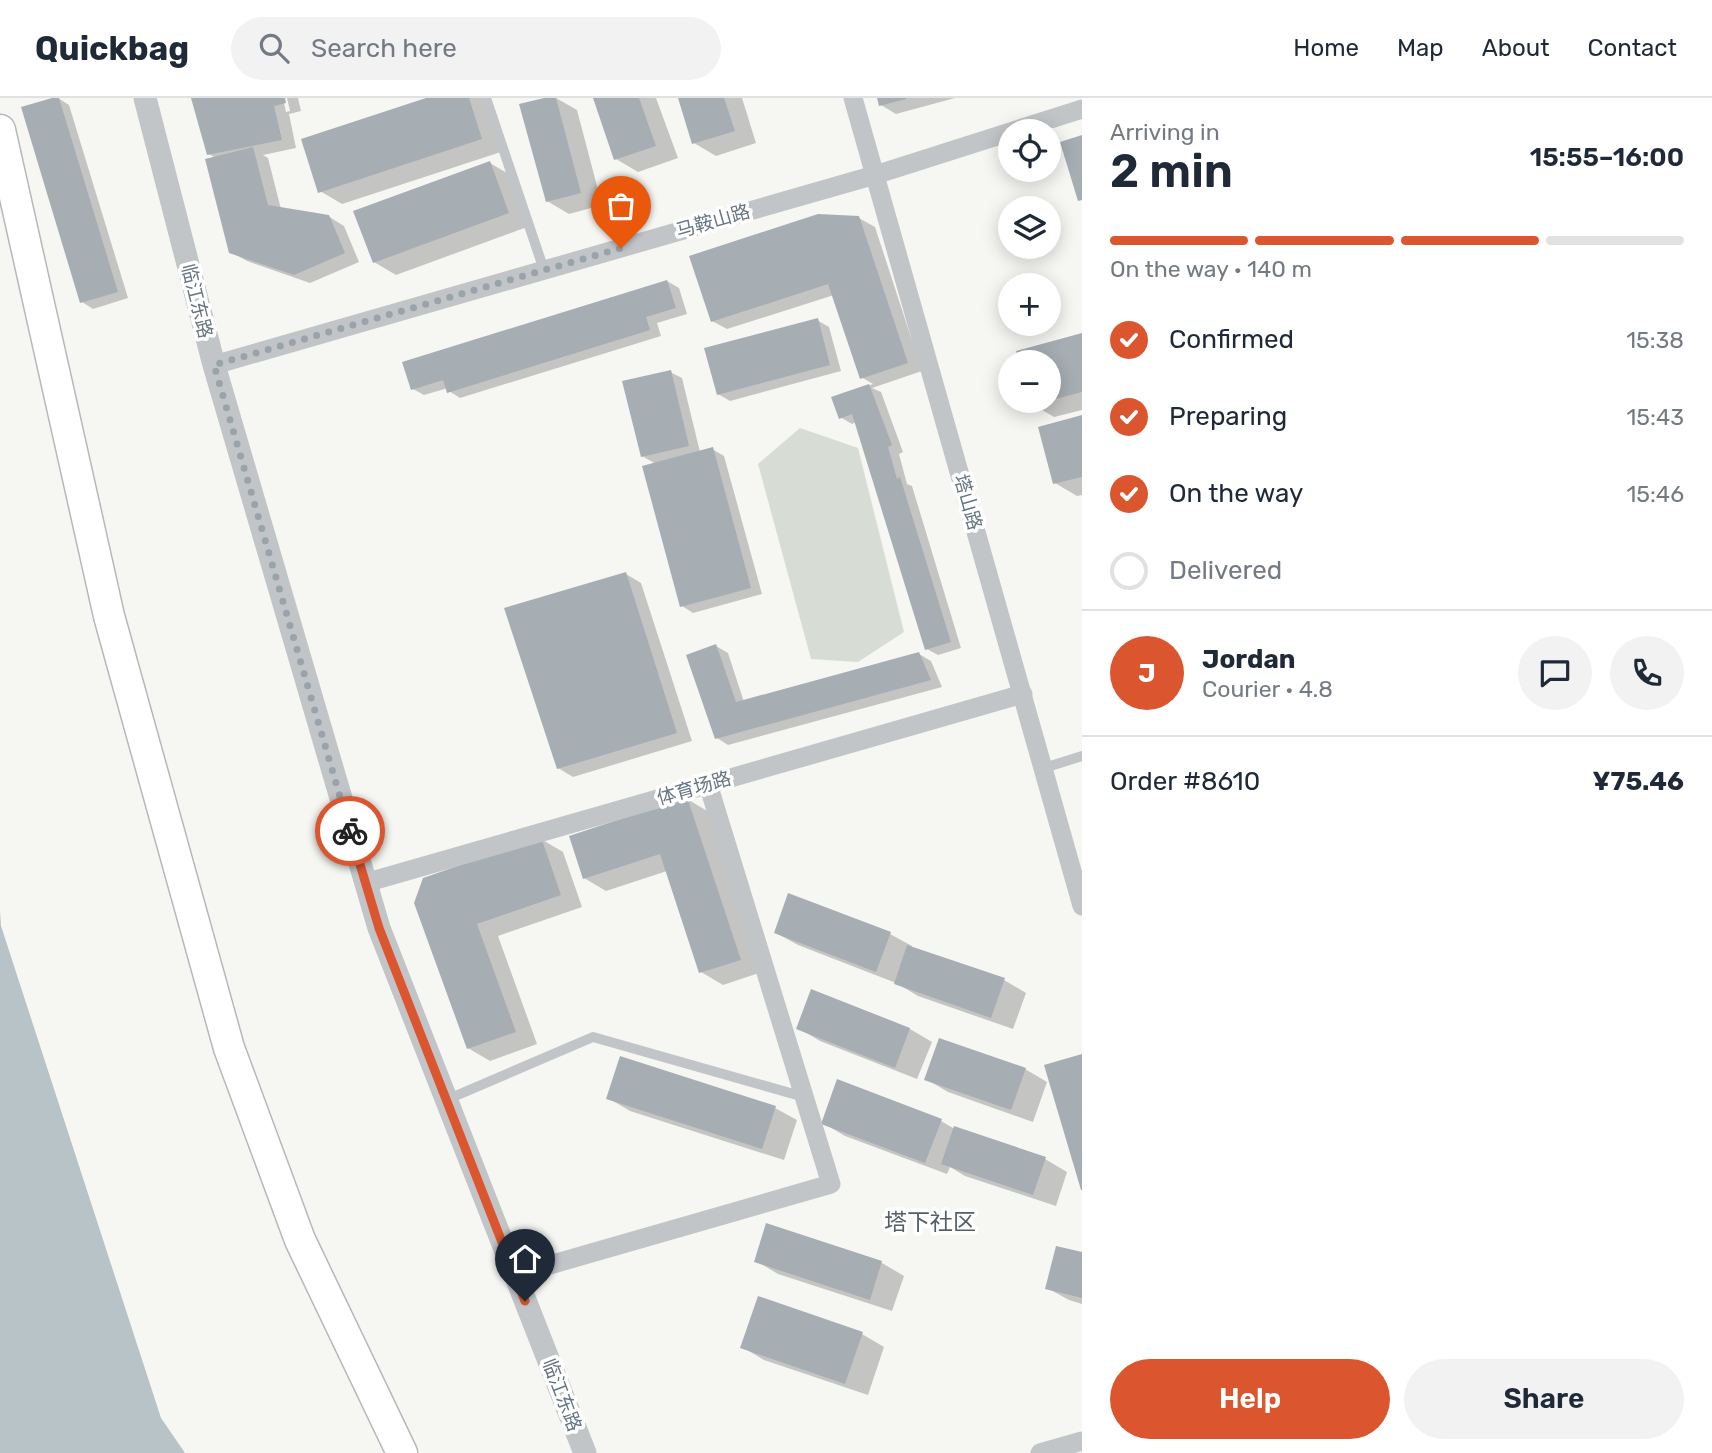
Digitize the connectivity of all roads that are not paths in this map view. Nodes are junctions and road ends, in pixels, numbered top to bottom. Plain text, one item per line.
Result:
1 (145, 98) edge
2 (486, 98) edge
3 (853, 98) edge
4 (1082, 109) edge
5 (1051, 119) edge
6 (0, 130) edge
7 (998, 136) edge
8 (875, 175) junction
9 (544, 270) junction
10 (214, 365) junction
11 (1023, 694) junction
12 (1082, 756) edge
13 (1044, 768) junction
14 (708, 784) junction
15 (365, 883) junction
16 (1082, 906) edge
17 (804, 1097) junction
18 (445, 1100) junction
19 (515, 1275) junction
20 (1082, 1441) edge
21 (402, 1453) edge
22 (585, 1453) edge
23 (1041, 1453) edge

1 - 10 street, 临江东路
2 - 9 lane
3 - 8 street, 塔山路
4 - 5 street, 马鞍山路
6 - 21 main road
7 - 8 street, 马鞍山路
8 - 9 street, 马鞍山路
8 - 11 street, 塔山路
9 - 10 street, 马鞍山路
10 - 15 street, 临江东路
11 - 13 street, 塔山路
11 - 14 street, 体育场路
12 - 13 lane
13 - 16 street, 塔山路
14 - 15 street, 体育场路
14 - 17 street
15 - 18 street, 临江东路
17 - 18 lane
17 - 19 street
18 - 19 street, 临江东路
19 - 22 street, 临江东路
20 - 23 street

